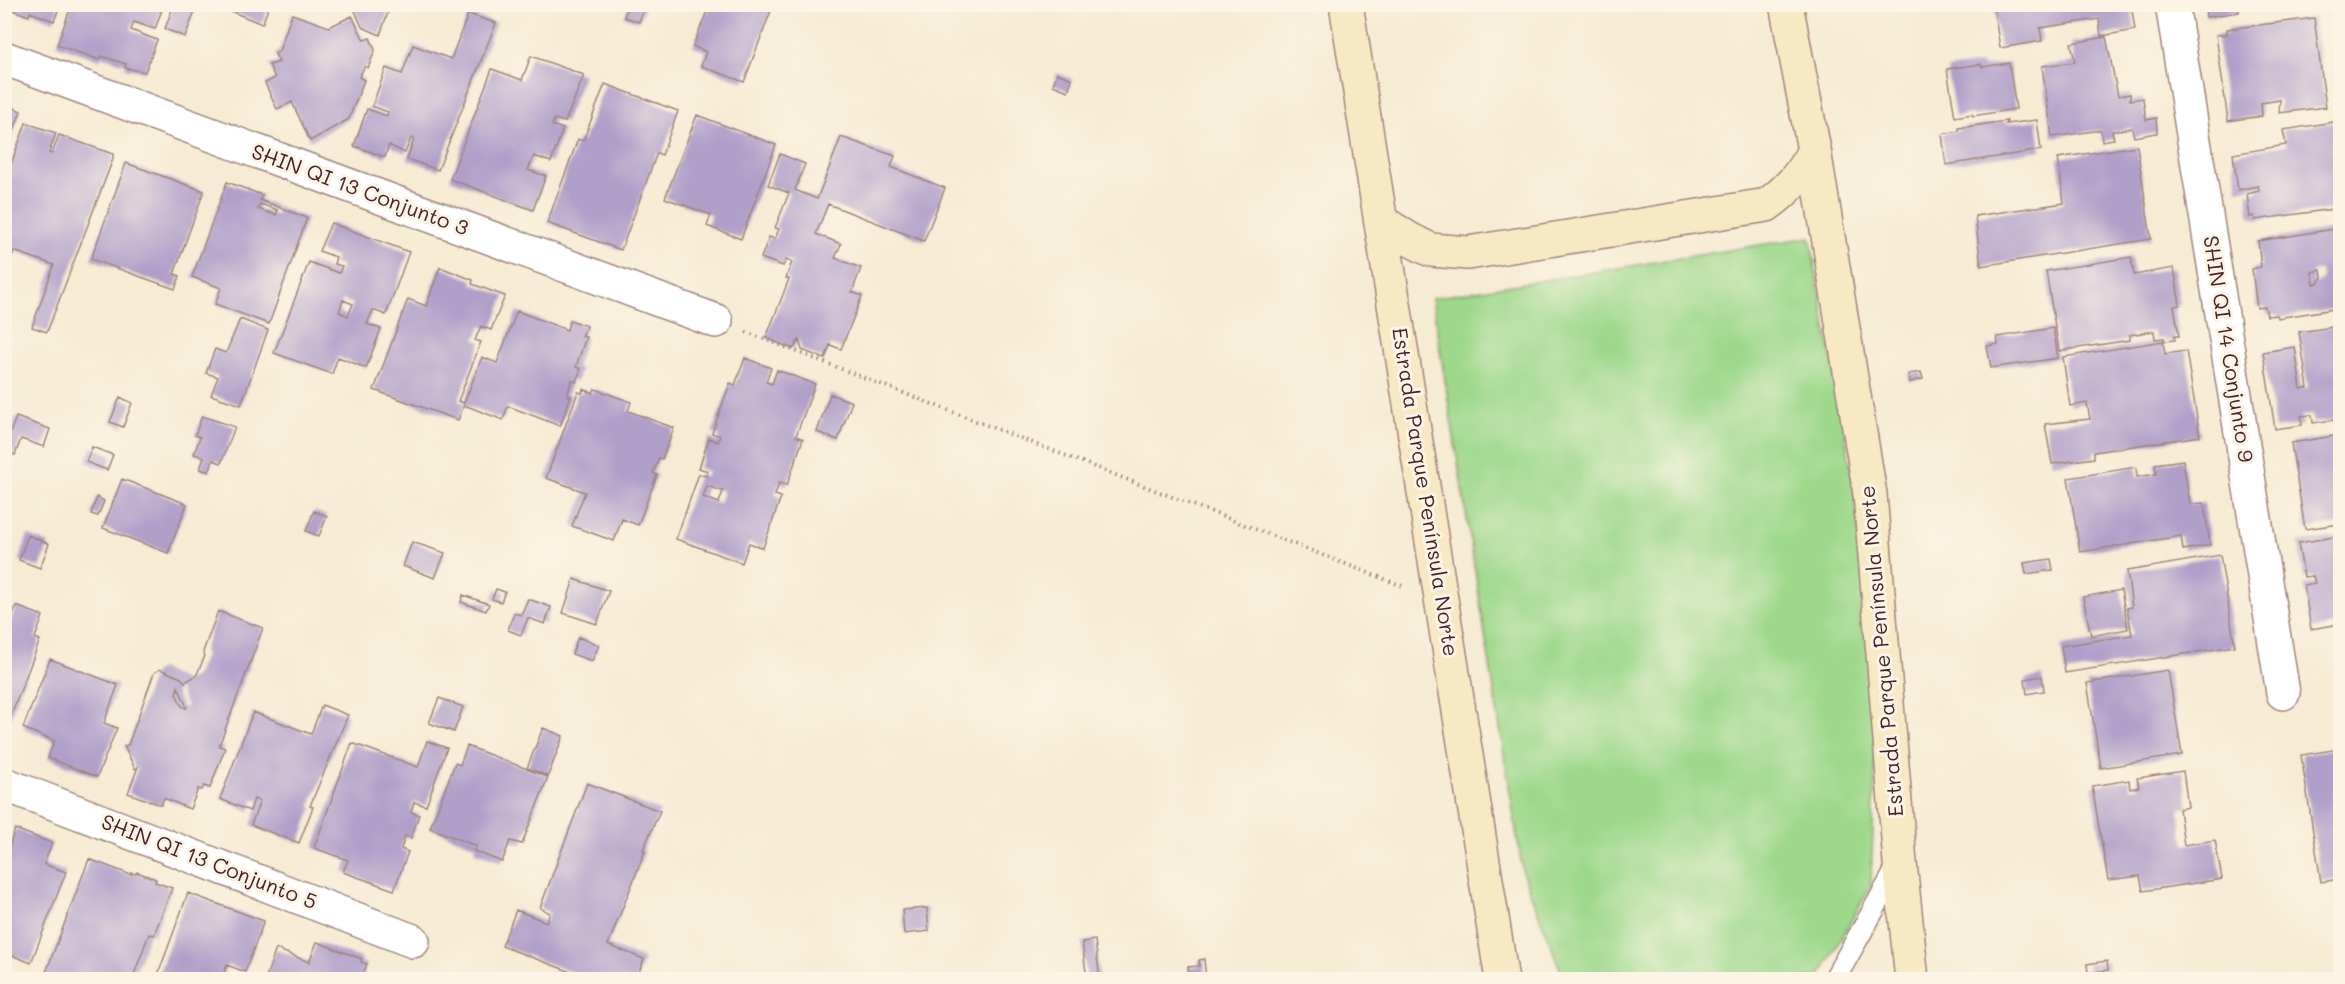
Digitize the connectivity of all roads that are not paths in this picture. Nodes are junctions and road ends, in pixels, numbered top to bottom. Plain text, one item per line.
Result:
1 (1346, 4) edge
2 (1786, 4) edge
3 (2172, 4) edge
4 (4, 58) edge
5 (1814, 150) junction
6 (1382, 222) junction
7 (716, 321) road end
8 (2283, 693) dead end
9 (4, 784) edge
10 (1900, 862) junction
11 (413, 941) dead end
12 (1498, 946) junction
13 (1502, 980) edge
14 (1517, 980) edge
15 (1834, 980) edge
16 (1912, 980) edge

1 - 6 main road, Estrada Parque Península Norte
2 - 5 main road, Estrada Parque Península Norte
3 - 8 street, SHIN QI 14 Conjunto 9
4 - 7 street, SHIN QI 13 Conjunto 3
5 - 6 main road
5 - 10 main road, Estrada Parque Península Norte
6 - 12 main road, Estrada Parque Península Norte
9 - 11 street, SHIN QI 13 Conjunto 5
10 - 15 lane
10 - 16 main road, Estrada Parque Península Norte
12 - 13 main road, Estrada Parque Península Norte
12 - 14 lane

